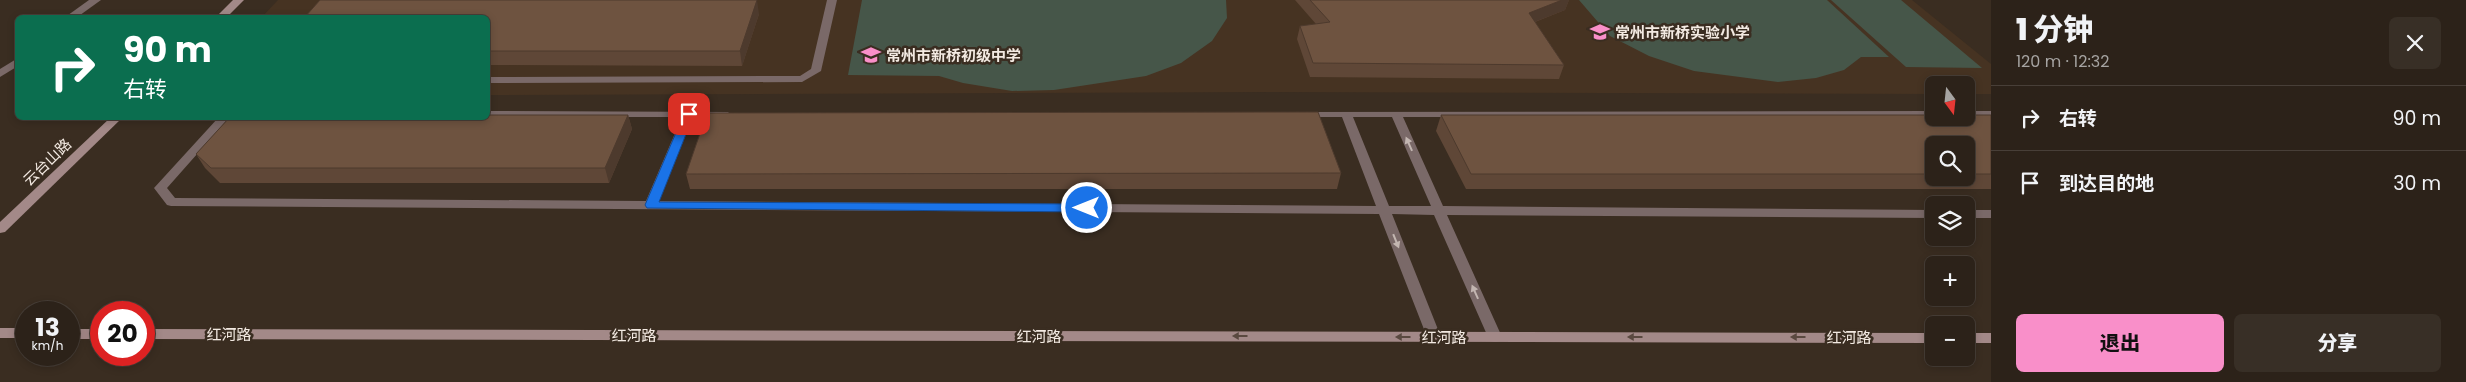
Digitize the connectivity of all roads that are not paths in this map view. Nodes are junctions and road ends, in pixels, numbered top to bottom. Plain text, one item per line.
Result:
1 (96, 0) edge
2 (238, 0) edge
3 (832, 0) edge
4 (73, 15) edge
5 (223, 15) edge
6 (15, 63) edge
7 (0, 74) edge
8 (490, 80) edge
9 (490, 114) edge
10 (689, 114) junction
11 (739, 114) edge
12 (1286, 114) edge
13 (1346, 114) junction
14 (1396, 114) junction
15 (1925, 114) edge
16 (1975, 114) edge
17 (1991, 114) edge
18 (114, 120) edge
19 (222, 120) edge
20 (651, 205) junction
21 (1384, 210) junction
22 (1439, 210) junction
23 (1925, 214) edge
24 (1975, 214) edge
25 (1991, 214) edge
26 (0, 229) edge
27 (0, 333) edge
28 (15, 334) edge
29 (155, 334) edge
30 (1434, 337) junction
31 (1495, 337) junction
32 (1925, 338) edge
33 (1975, 338) edge
34 (1991, 338) edge

1 - 4 lane
2 - 5 street
3 - 8 lane
6 - 7 lane
9 - 10 lane
10 - 11 lane
10 - 20 lane
12 - 13 lane
13 - 14 lane
13 - 21 lane
14 - 15 lane
22 -> 14 lane
16 - 17 lane
18 - 26 street, 云台山路
19 - 20 lane
20 - 21 lane
21 - 22 lane
21 -> 30 lane
22 - 23 lane
31 -> 22 lane
24 - 25 lane
27 - 28 street
30 -> 29 street, 红河路
30 - 31 street, 红河路
32 -> 31 street, 红河路
33 - 34 street

